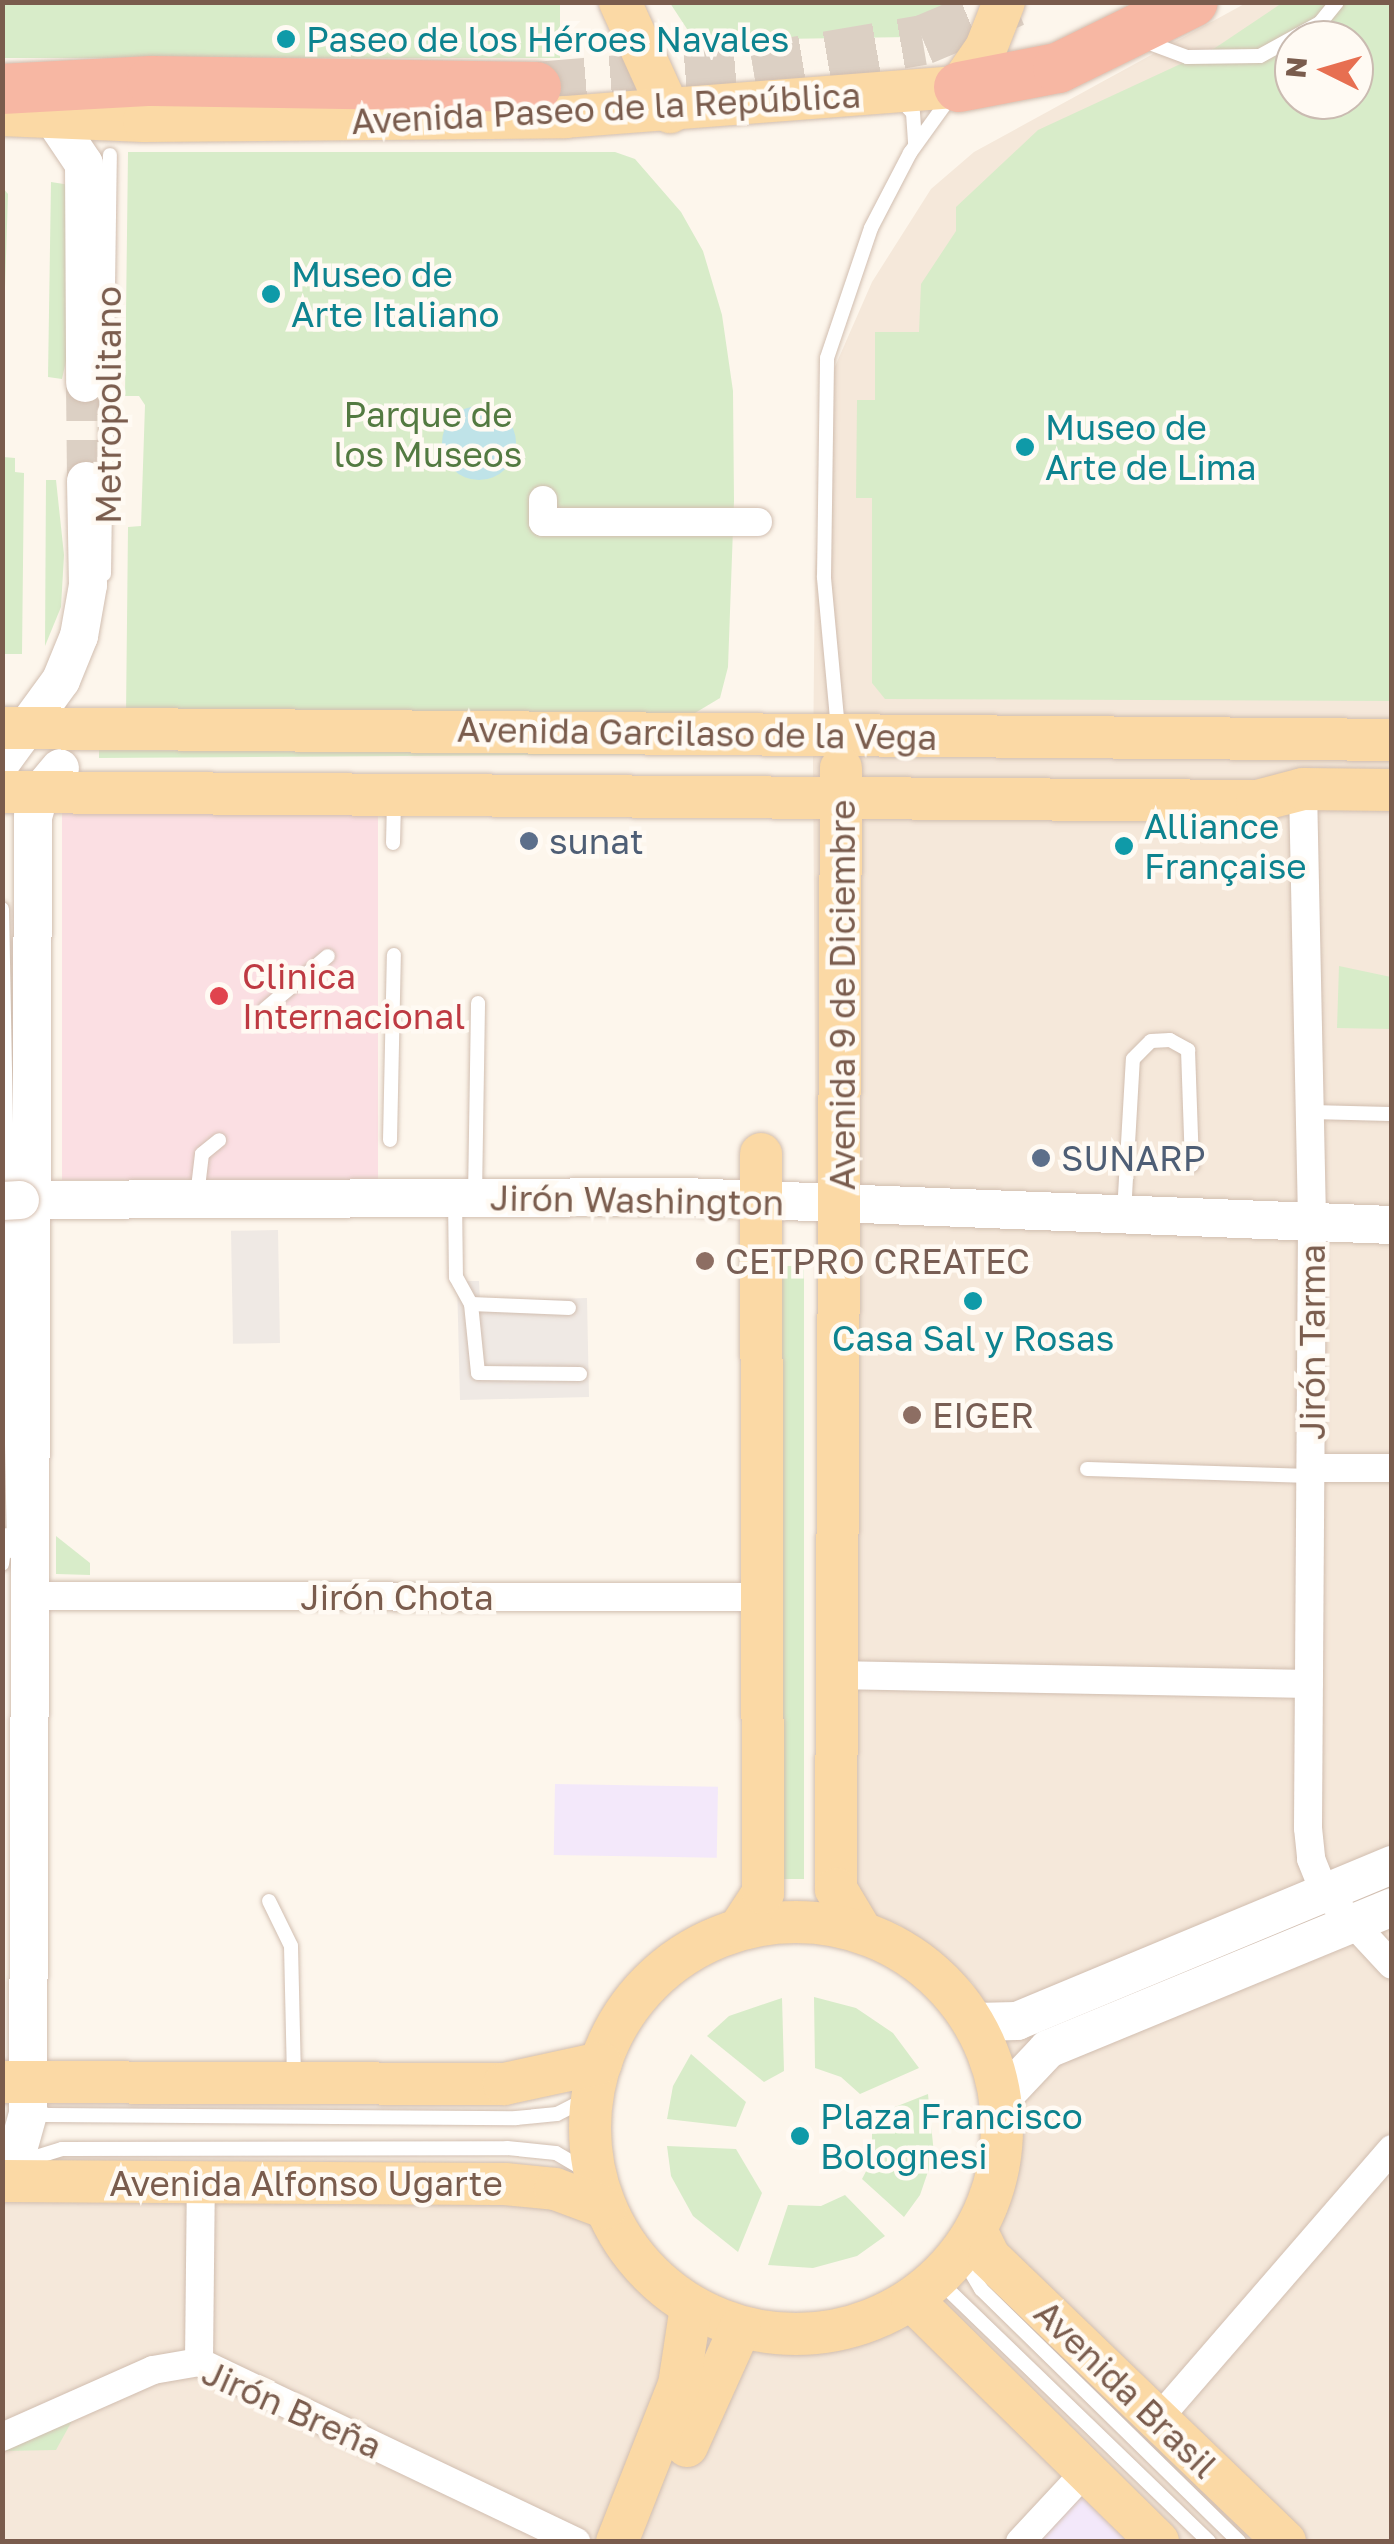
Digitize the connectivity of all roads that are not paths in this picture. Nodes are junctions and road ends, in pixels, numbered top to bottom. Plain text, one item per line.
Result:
1 (620, 2) edge
2 (1004, 2) edge
3 (1192, 2) edge
4 (1338, 2) edge
5 (1132, 36) junction
6 (959, 86) junction
7 (536, 87) tunnel mouth
8 (884, 95) junction
9 (3, 109) edge
10 (670, 112) junction
11 (53, 118) junction
12 (914, 146) junction
13 (110, 155) dead end
14 (85, 383) tunnel mouth
15 (86, 481) tunnel mouth
16 (543, 500) dead end
17 (758, 522) dead end
18 (90, 654) dead end
19 (1392, 740) edge
20 (840, 767) junction
21 (28, 770) edge
22 (1303, 789) junction
23 (1392, 790) edge
24 (394, 795) junction
25 (393, 843) dead end
26 (2, 908) edge
27 (394, 955) dead end
28 (328, 956) dead end
29 (478, 1002) dead end
30 (266, 1010) dead end
31 (1310, 1112) junction
32 (1392, 1114) edge
33 (219, 1140) dead end
34 (390, 1140) dead end
35 (760, 1154) dead end
36 (1192, 1165) dead end
37 (465, 1195) junction
38 (197, 1197) junction
39 (18, 1200) edge
40 (762, 1201) junction
41 (842, 1207) junction
42 (1124, 1218) junction
43 (1312, 1223) junction
44 (1392, 1225) edge
45 (471, 1304) junction
46 (569, 1308) dead end
47 (580, 1374) dead end
48 (1392, 1468) edge
49 (1087, 1469) dead end
50 (1312, 1472) junction
51 (9, 1514) junction
52 (2, 1564) edge
53 (29, 1596) junction
54 (764, 1597) junction
55 (835, 1676) junction
56 (1309, 1684) junction
57 (1392, 1865) edge
58 (1325, 1893) junction
59 (268, 1901) dead end
60 (1392, 1907) edge
61 (1351, 1924) junction
62 (740, 1928) junction
63 (861, 1931) junction
64 (1392, 1965) edge
65 (973, 2022) junction
66 (596, 2079) junction
67 (294, 2085) junction
68 (1000, 2100) junction
69 (15, 2119) edge
70 (1392, 2148) edge
71 (200, 2182) junction
72 (600, 2192) junction
73 (946, 2266) junction
74 (691, 2307) junction
75 (740, 2328) junction
76 (199, 2362) junction
77 (1158, 2419) junction
78 (2, 2438) edge
79 (1085, 2472) junction
80 (576, 2542) edge
81 (617, 2542) edge
82 (648, 2542) edge
83 (1020, 2542) edge
84 (1158, 2542) edge
85 (1209, 2542) edge
86 (1239, 2542) edge
87 (1285, 2542) edge

1 - 10 main road
2 - 6 main road
3 - 5 highway, Avenida Paseo de la República
4 - 5 lane
5 - 6 highway, Avenida Paseo de la República
6 - 8 main road, Avenida Paseo de la República
6 - 12 lane, Avenida 9 de Diciembre
7 - 9 highway
8 - 10 main road, Avenida Paseo de la República
8 - 12 lane
9 - 11 main road, Avenida Paseo de la República
10 - 11 main road, Avenida Paseo de la República
11 - 14 street
12 - 20 lane, Avenida 9 de Diciembre
13 - 18 lane, Metropolitano
15 - 21 street
16 - 17 street
19 - 20 main road, Avenida Garcilaso de la Vega
20 - 21 main road, Avenida Garcilaso de la Vega
20 - 21 main road, Avenida Garcilaso de la Vega
20 - 22 main road, Avenida Garcilaso de la Vega
20 - 24 main road, Avenida Garcilaso de la Vega
20 - 41 main road, Avenida 9 de Diciembre
21 - 24 main road, Avenida Garcilaso de la Vega
21 - 39 street
22 - 23 main road, Avenida Garcilaso de la Vega
22 - 31 street, Jirón Tarma
24 - 25 lane
26 - 51 lane
27 - 34 lane
28 - 30 lane
29 - 37 lane
31 - 32 lane
31 - 43 street, Jirón Tarma
33 - 38 lane
35 - 40 main road
36 - 42 lane
37 - 38 street, Jirón Washington
37 - 40 street, Jirón Washington
37 - 45 lane
38 - 39 street, Jirón Washington
39 - 53 street
40 - 41 street, Jirón Washington
40 - 54 main road
41 - 42 street, Jirón Washington
41 - 55 main road, Avenida 9 de Diciembre
42 - 43 street, Jirón Washington
43 - 44 street, Jirón Washington
43 - 50 street, Jirón Tarma
45 - 46 lane
45 - 47 lane
48 - 50 street
49 - 50 lane
50 - 56 street, Jirón Tarma
51 - 52 lane
51 - 69 lane
53 - 54 street, Jirón Chota
53 - 69 street
54 - 62 main road
55 - 56 street
55 - 63 main road, Avenida 9 de Diciembre
56 - 58 street, Jirón Tarma
57 - 58 street
58 - 61 street
58 - 65 street
59 - 67 lane
60 - 61 street
61 - 64 street
61 - 68 street
62 - 63 main road
62 - 66 main road
63 - 65 main road
65 - 68 main road
66 - 67 main road
66 - 69 lane, Avenida Alfonso Ugarte
66 - 72 main road
67 - 69 main road
68 - 73 main road
69 - 71 main road, Avenida Alfonso Ugarte
69 - 72 lane, Avenida Alfonso Ugarte
70 - 77 street
71 - 72 main road, Avenida Alfonso Ugarte
71 - 76 street
72 - 74 main road
73 - 75 main road
73 - 77 main road, Avenida Brasil
73 - 79 main road
73 - 85 lane, Avenida Brasil
73 - 86 lane, Avenida Brasil
74 - 75 main road
74 - 81 main road
75 - 82 main road
76 - 78 street, Jirón Breña
76 - 80 street, Jirón Breña
77 - 87 main road, Avenida Brasil
79 - 83 street
79 - 84 main road

